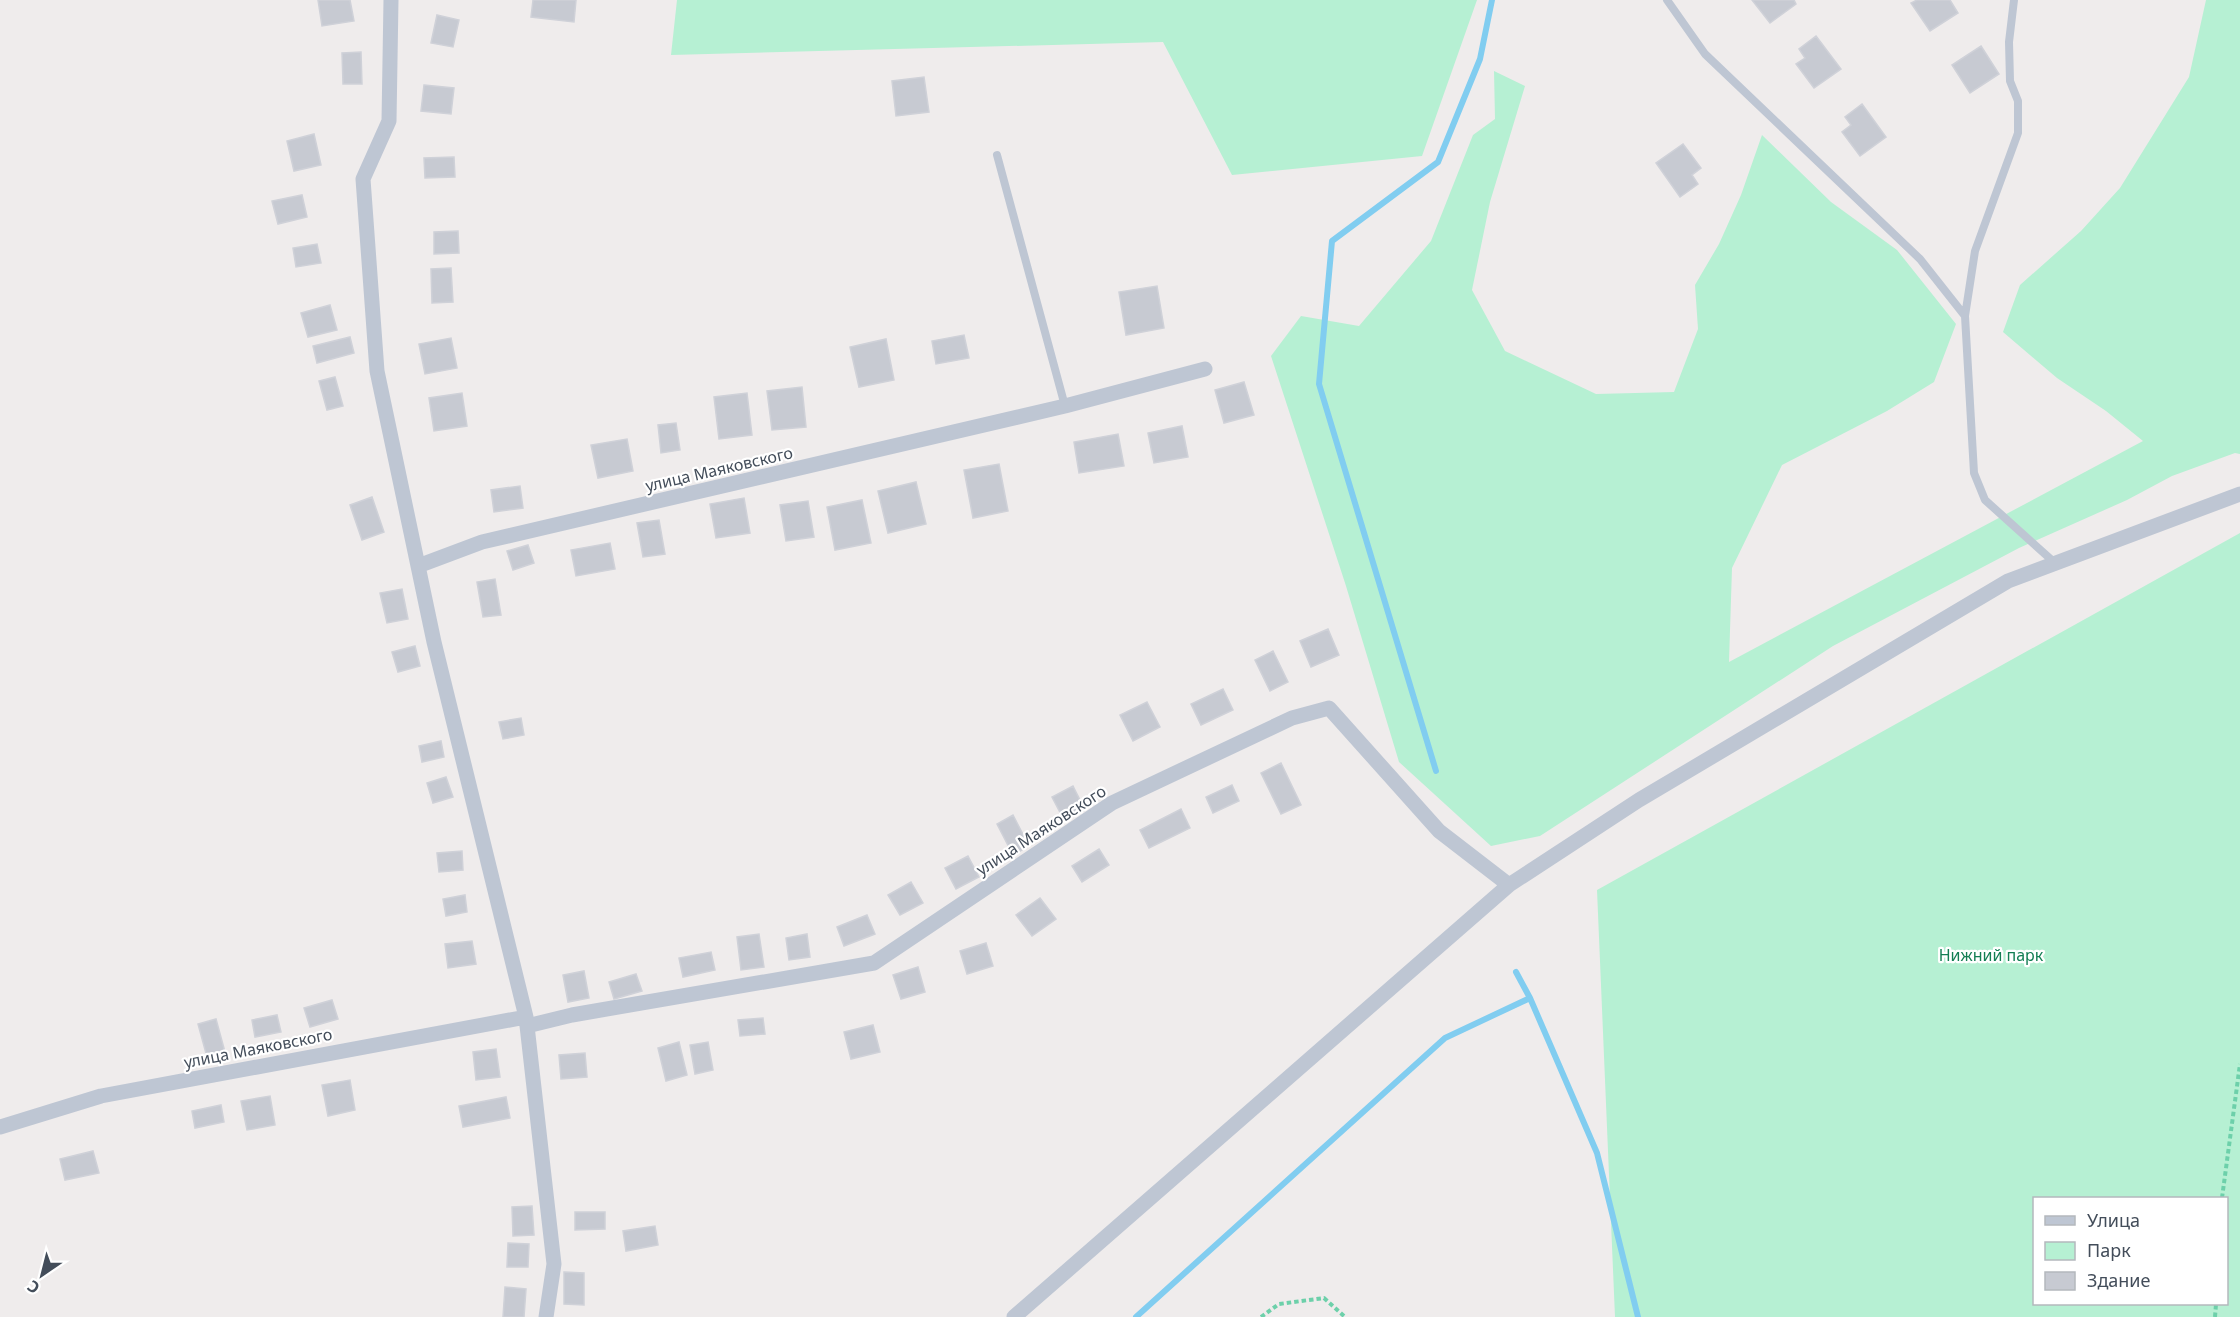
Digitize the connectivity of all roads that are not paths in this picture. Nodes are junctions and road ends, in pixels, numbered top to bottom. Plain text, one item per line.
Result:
1 (391, 0) edge
2 (1667, 0) edge
3 (2014, 0) edge
4 (997, 155) dead end
5 (1965, 316) junction
6 (1204, 369) dead end
7 (1065, 406) junction
8 (2240, 494) edge
9 (2055, 563) junction
10 (418, 566) junction
11 (1509, 885) junction
12 (527, 1022) junction
13 (0, 1127) edge
14 (546, 1317) edge
15 (1014, 1317) edge

1 - 10 street
2 - 5 lane
3 - 5 lane
4 - 7 lane
5 - 9 lane
6 - 7 street, улица Маяковского
7 - 10 street, улица Маяковского
8 - 9 street
9 - 11 street
10 - 12 street
11 - 12 street, улица Маяковского
11 - 15 street
12 - 13 street, улица Маяковского
12 - 14 street

